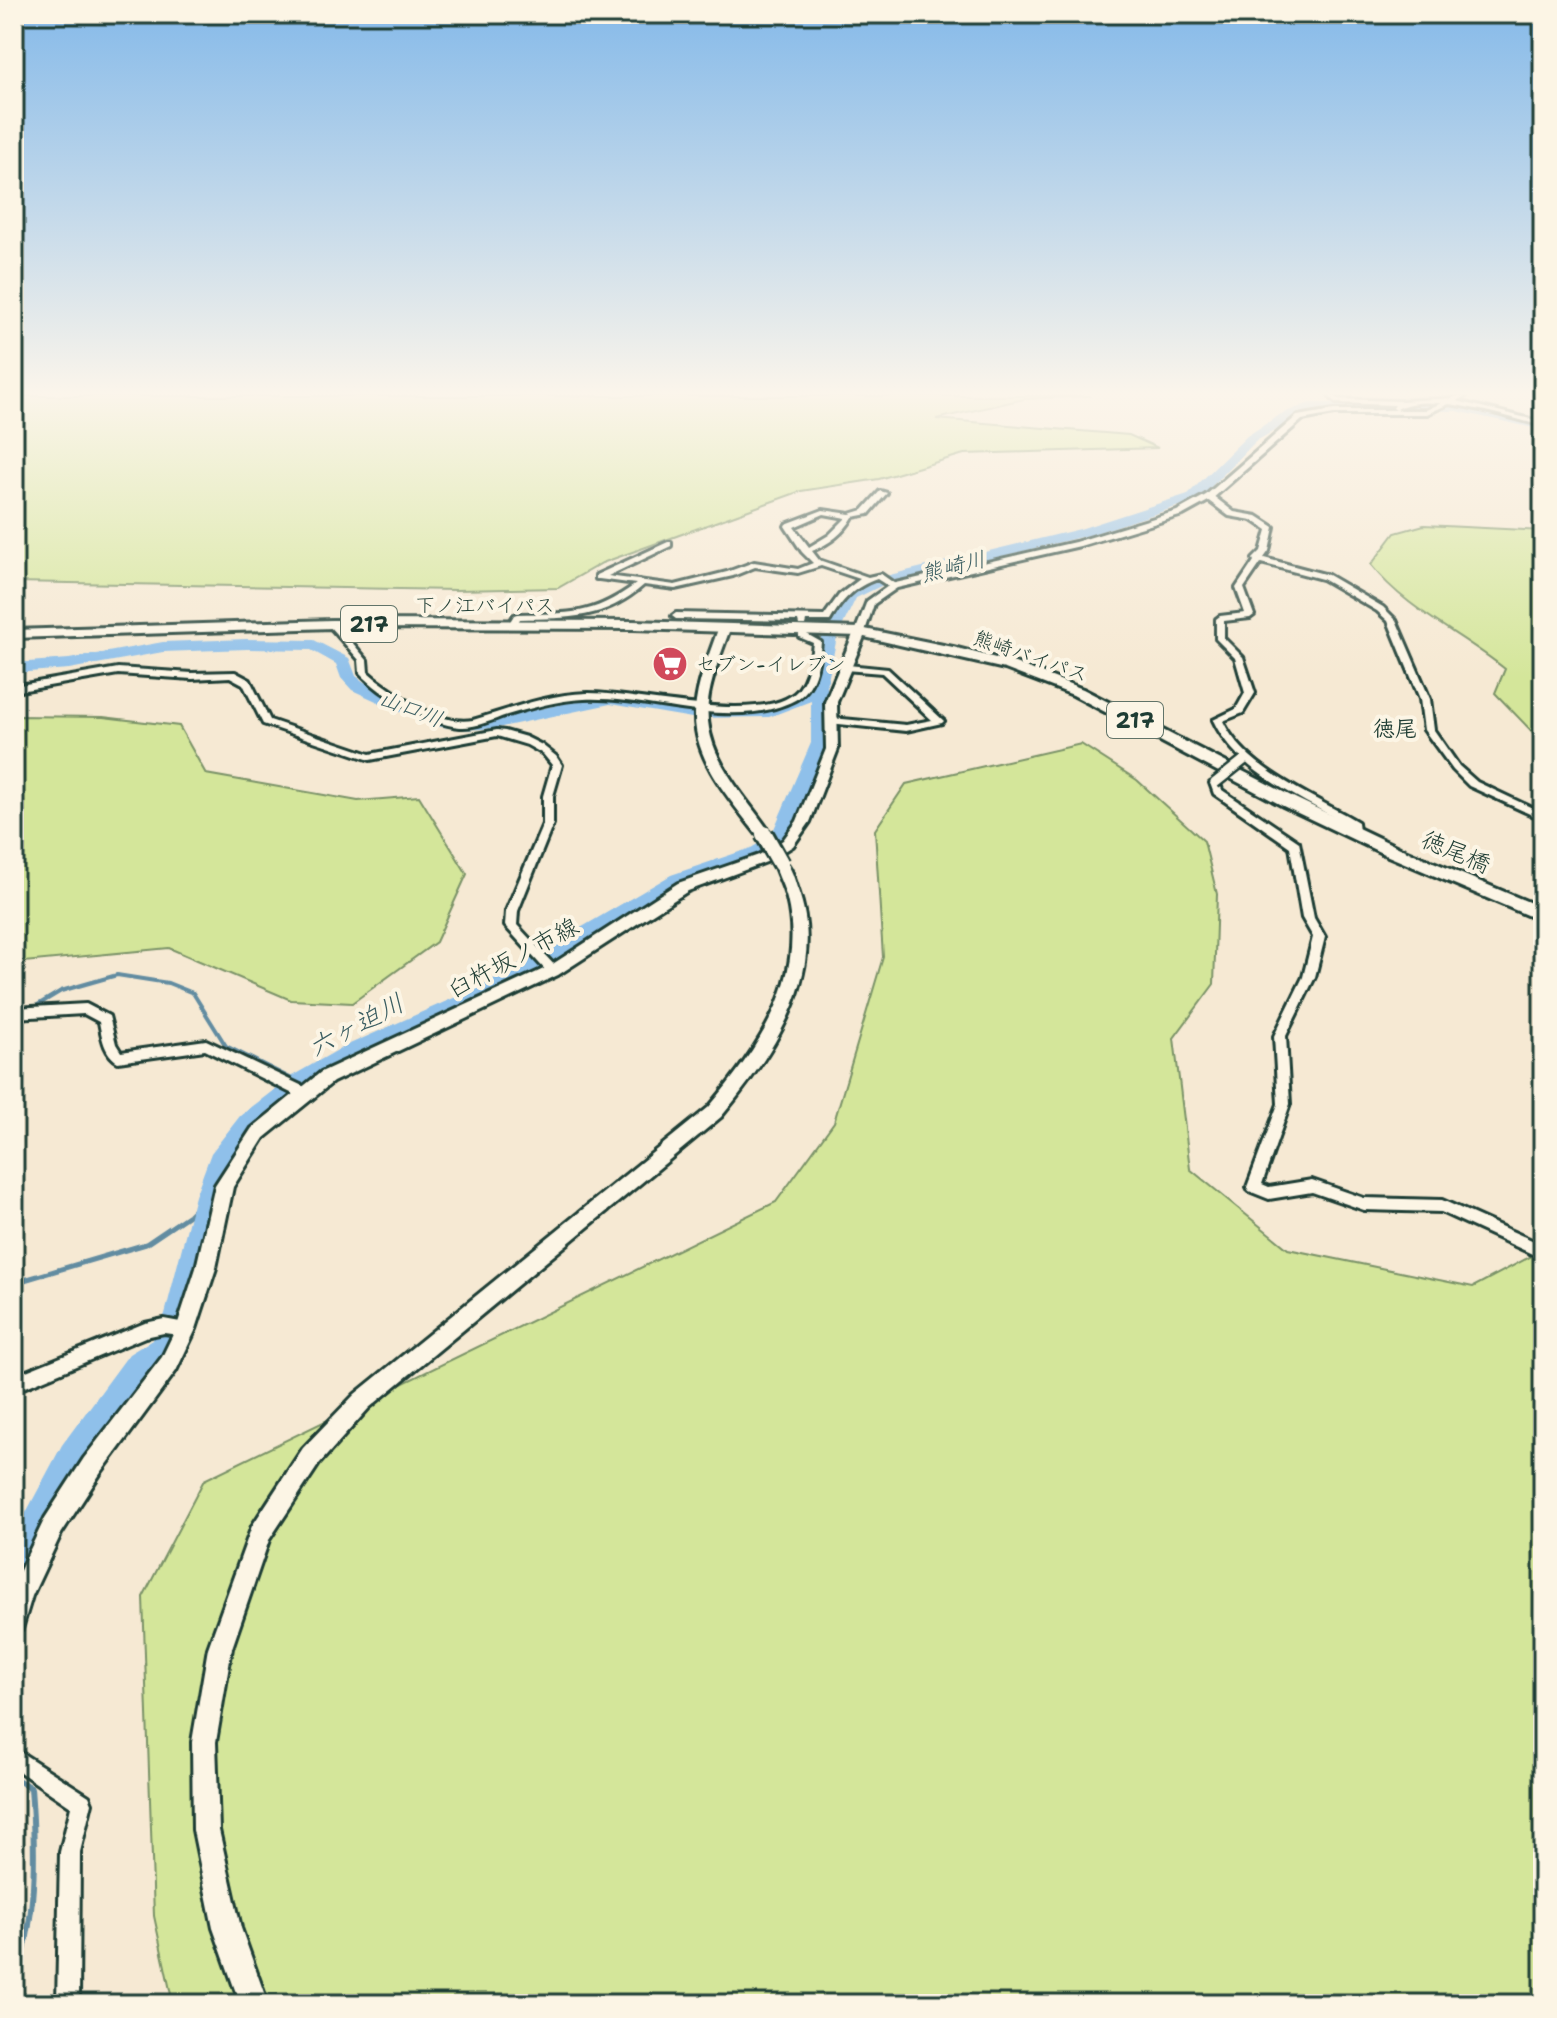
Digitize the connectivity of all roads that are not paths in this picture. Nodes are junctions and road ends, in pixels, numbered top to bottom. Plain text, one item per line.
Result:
1 (1217, 490) edge
2 (883, 493) dead end
3 (1209, 497) junction
4 (850, 516) junction
5 (668, 544) dead end
6 (805, 550) junction
7 (1257, 559) junction
8 (819, 564) junction
9 (867, 579) junction
10 (640, 585) junction
11 (892, 585) junction
12 (676, 616) dead end
13 (709, 623) junction
14 (332, 624) junction
15 (761, 624) junction
16 (512, 625) junction
17 (724, 629) junction
18 (860, 632) junction
19 (14, 634) edge
20 (802, 635) dead end
21 (848, 668) junction
22 (14, 689) edge
23 (701, 712) junction
24 (496, 716) junction
25 (832, 721) junction
26 (491, 733) junction
27 (1246, 759) junction
28 (1543, 817) edge
29 (1354, 833) junction
30 (1394, 852) joint
31 (1543, 915) edge
32 (548, 964) junction
33 (14, 1013) edge
34 (304, 1093) junction
35 (1543, 1252) edge
36 (184, 1328) junction
37 (14, 1384) edge
38 (14, 1621) edge
39 (14, 1757) edge
40 (68, 2004) edge
41 (254, 2004) edge

1 - 3 street
2 - 4 street
3 - 7 street
3 - 11 street
4 - 6 street
4 - 6 street
5 - 10 street
6 - 8 street
7 - 27 street
7 - 28 street
8 - 9 street
8 - 10 street
9 - 11 street
9 - 15 street
10 - 16 street
11 - 18 street
12 - 13 street
13 - 15 street
13 - 16 highway, 下ノ江バイパス / 217
13 - 17 highway, 下ノ江バイパス / 217
14 - 16 highway, 下ノ江バイパス / 217
14 - 19 highway, 下ノ江バイパス / 217
14 - 24 street
15 - 17 highway, 下ノ江バイパス / 217
15 - 18 highway, 下ノ江バイパス / 217
17 - 23 main road
18 - 21 main road, 臼杵坂ノ市線
18 - 29 highway, 熊崎バイパス / 217
20 - 23 street
21 - 25 main road, 臼杵坂ノ市線
21 - 25 street
22 - 26 street
23 - 24 street
23 - 41 main road, bridge
24 - 26 street
25 - 32 main road, 臼杵坂ノ市線
26 - 32 street
27 - 29 street
27 - 35 street, bridge
29 - 30 highway, 熊崎バイパス / 217
30 - 31 highway, 徳尾橋 / 217
32 - 34 main road, 臼杵坂ノ市線
33 - 34 street
34 - 36 main road, 臼杵坂ノ市線
36 - 37 street
36 - 38 main road, 臼杵坂ノ市線
39 - 40 street

